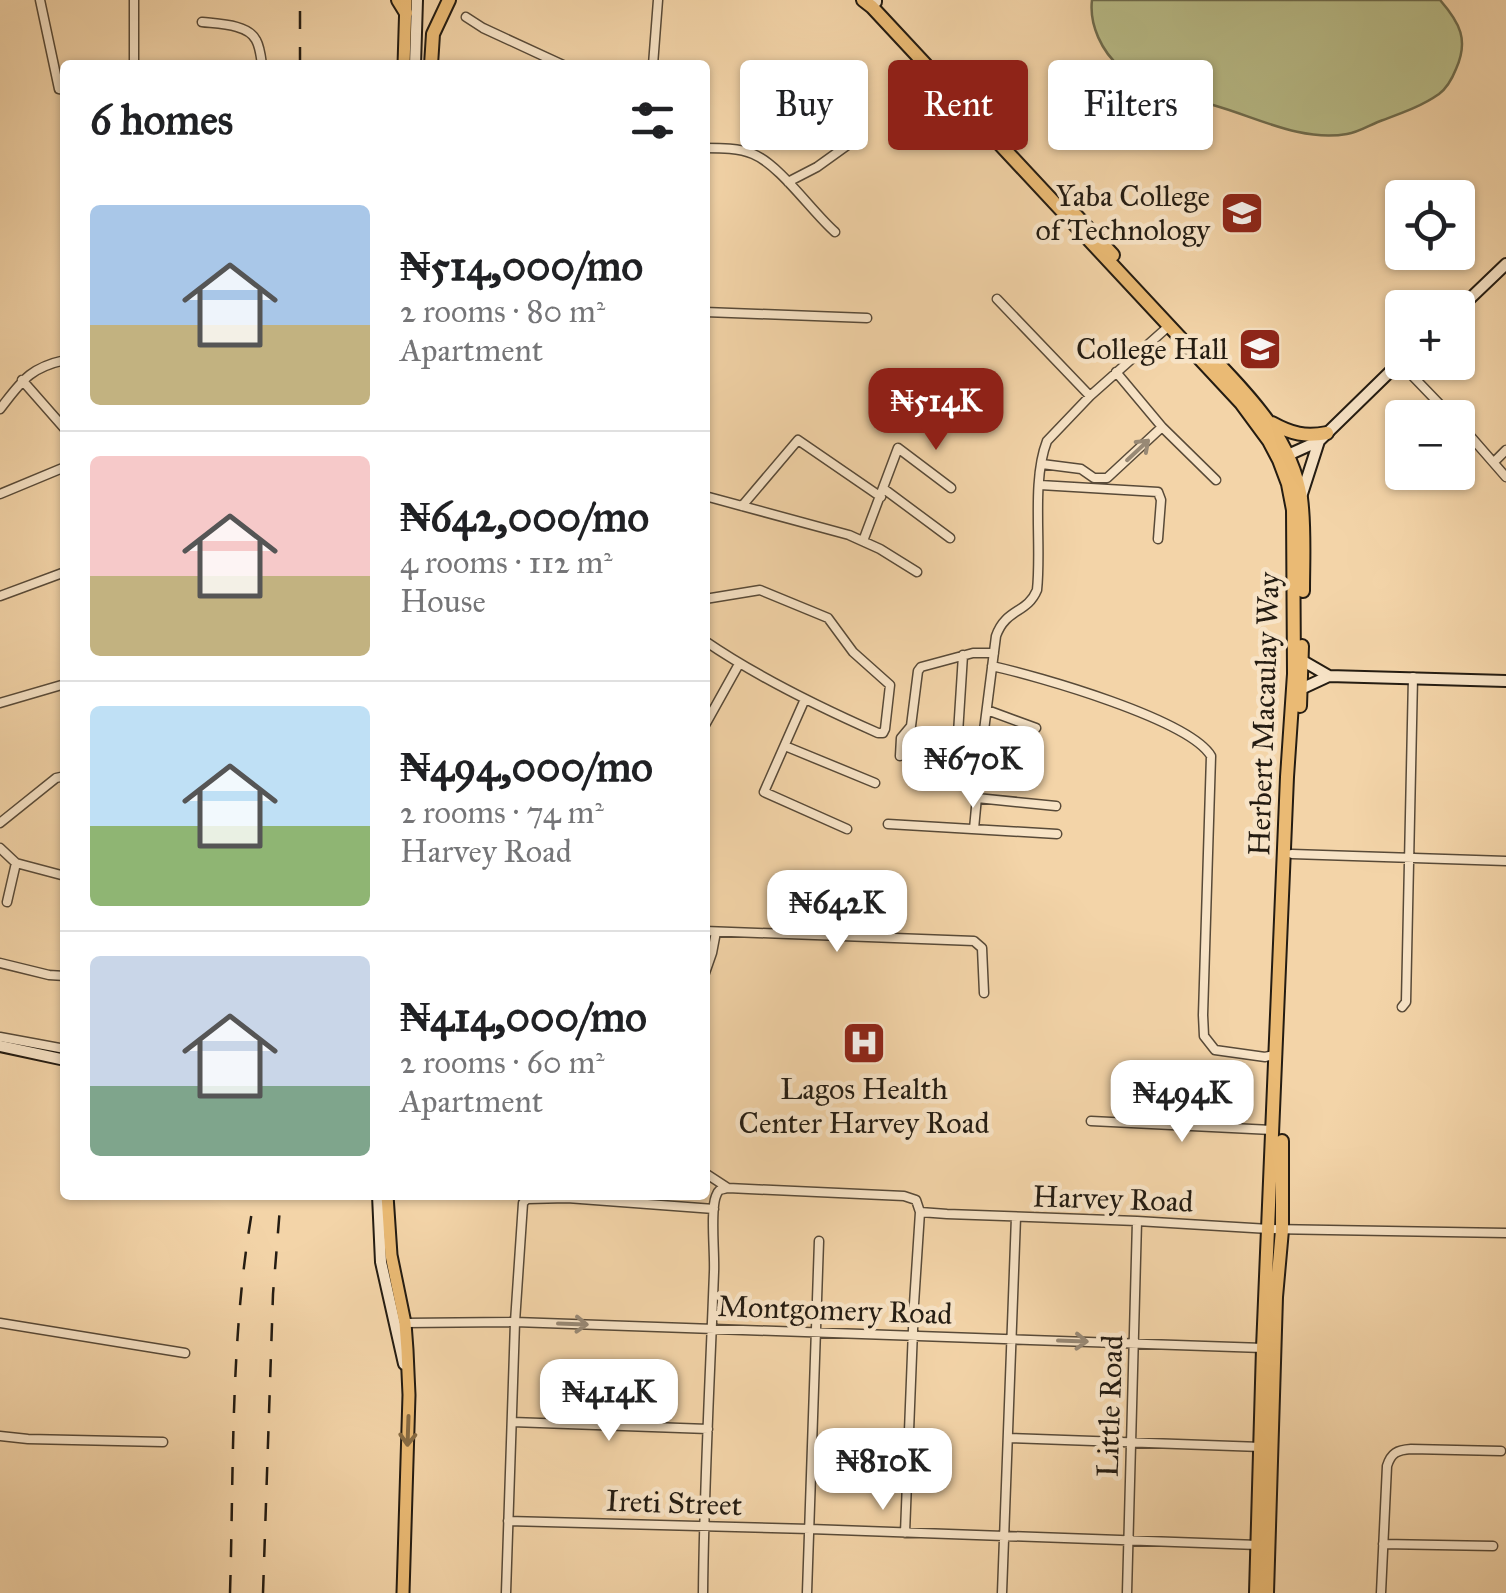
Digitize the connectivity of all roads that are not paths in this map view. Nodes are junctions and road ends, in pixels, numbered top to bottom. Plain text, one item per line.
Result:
1 (40, 0) edge
2 (134, 0) edge
3 (417, 0) edge
4 (448, 0) edge
5 (658, 0) edge
6 (873, 0) edge
7 (403, 4) edge
8 (466, 17) dead end
9 (202, 22) dead end
10 (134, 60) edge
11 (261, 60) edge
12 (404, 60) edge
13 (416, 60) edge
14 (431, 60) edge
15 (553, 60) edge
16 (653, 60) edge
17 (60, 89) edge
18 (710, 148) edge
19 (841, 150) edge
20 (788, 182) junction
21 (835, 232) dead end
22 (1506, 264) edge
23 (1475, 294) edge
24 (998, 299) dead end
25 (710, 312) edge
26 (867, 318) dead end
27 (1170, 324) junction
28 (60, 362) edge
29 (1116, 372) junction
30 (1385, 377) edge
31 (22, 380) junction
32 (1418, 380) edge
33 (1090, 396) junction
34 (1436, 400) edge
35 (0, 409) edge
36 (1270, 422) junction
37 (60, 423) edge
38 (1162, 427) junction
39 (1323, 437) junction
40 (1475, 442) edge
41 (1505, 454) edge
42 (1288, 455) junction
43 (1494, 462) junction
44 (1042, 464) junction
45 (60, 469) edge
46 (1506, 476) edge
47 (1216, 480) dead end
48 (1040, 485) junction
49 (950, 488) dead end
50 (882, 493) junction
51 (0, 494) edge
52 (710, 497) edge
53 (1301, 498) junction
54 (742, 506) junction
55 (950, 538) dead end
56 (1158, 539) dead end
57 (863, 540) junction
58 (917, 572) dead end
59 (60, 574) edge
60 (0, 596) edge
61 (710, 597) edge
62 (710, 644) edge
63 (994, 654) junction
64 (963, 655) junction
65 (1302, 661) junction
66 (740, 664) junction
67 (992, 666) junction
68 (1329, 676) junction
69 (1413, 677) junction
70 (1506, 681) edge
71 (60, 685) edge
72 (1302, 689) junction
73 (805, 698) junction
74 (0, 702) edge
75 (987, 710) junction
76 (710, 716) edge
77 (1036, 728) dead end
78 (784, 746) junction
79 (957, 748) dead end
80 (900, 756) dead end
81 (60, 777) edge
82 (875, 782) dead end
83 (977, 798) junction
84 (1056, 806) dead end
85 (0, 823) edge
86 (888, 824) dead end
87 (847, 828) dead end
88 (974, 830) junction
89 (1056, 834) dead end
90 (0, 848) edge
91 (1292, 854) junction
92 (1410, 860) junction
93 (1506, 861) edge
94 (16, 863) junction
95 (60, 875) edge
96 (8, 902) dead end
97 (710, 931) edge
98 (716, 932) junction
99 (710, 959) edge
100 (0, 964) edge
101 (60, 976) edge
102 (984, 993) dead end
103 (1402, 1007) dead end
104 (0, 1037) edge
105 (0, 1046) edge
106 (60, 1048) edge
107 (1277, 1054) junction
108 (60, 1059) edge
109 (1092, 1121) dead end
110 (1274, 1130) junction
111 (710, 1176) edge
112 (728, 1188) junction
113 (378, 1200) edge
114 (387, 1200) edge
115 (525, 1200) edge
116 (604, 1200) edge
117 (714, 1209) junction
118 (920, 1212) junction
119 (1016, 1218) junction
120 (1138, 1221) junction
121 (1275, 1230) junction
122 (1506, 1233) edge
123 (819, 1241) dead end
124 (515, 1322) junction
125 (0, 1323) edge
126 (406, 1324) junction
127 (711, 1328) junction
128 (816, 1334) junction
129 (912, 1336) junction
130 (1011, 1339) junction
131 (1134, 1343) junction
132 (1263, 1348) junction
133 (185, 1353) dead end
134 (409, 1395) junction
135 (512, 1422) junction
136 (708, 1429) junction
137 (0, 1436) edge
138 (1008, 1438) junction
139 (1131, 1441) junction
140 (163, 1442) dead end
141 (1262, 1447) junction
142 (1501, 1450) dead end
143 (508, 1521) junction
144 (703, 1526) junction
145 (810, 1529) junction
146 (905, 1533) junction
147 (1004, 1536) junction
148 (1129, 1542) junction
149 (1383, 1544) junction
150 (1258, 1545) junction
151 (1493, 1546) dead end
152 (403, 1593) edge
153 (506, 1593) edge
154 (703, 1593) edge
155 (808, 1593) edge
156 (1002, 1593) edge
157 (1127, 1593) edge
158 (1256, 1593) edge
159 (1267, 1593) edge
160 (1381, 1593) edge

1 - 17 street
2 - 10 street
3 - 13 main road
4 - 14 highway
5 - 16 street
6 - 27 highway, Herbert Macaulay Way
6 - 36 highway, Herbert Macaulay Way
7 - 12 main road
8 - 15 street
9 - 11 street
18 - 20 street
19 - 20 street
20 - 21 street
22 - 23 main road
24 - 33 street
25 - 26 street
27 - 29 street
27 - 107 highway, Herbert Macaulay Way
28 - 31 street
29 - 33 street
29 - 38 street
30 - 39 main road
31 - 35 street
31 - 37 street
32 - 34 street
33 - 44 street
36 - 39 highway
36 - 42 highway, Herbert Macaulay Way
44 -> 38 street
38 - 47 street
39 - 42 main road
39 - 53 main road
40 - 43 street
41 - 43 street
42 - 53 highway, Herbert Macaulay Way
43 - 46 street
44 - 48 street
45 - 51 street
48 - 56 street
48 - 63 street
49 - 50 street
50 - 54 street
50 - 55 street
50 - 57 street
52 - 54 street
53 - 65 highway, Herbert Macaulay Way
54 - 57 street
57 - 58 street
59 - 60 street
61 - 73 street
62 - 66 street
63 - 64 street
63 - 67 street
64 - 79 street
64 - 80 street
65 - 68 main road
65 - 72 highway, Herbert Macaulay Way
66 - 73 street
66 - 76 street
67 - 75 street
67 - 107 street
68 - 69 main road
68 - 72 main road
69 - 70 main road
69 - 92 street
71 - 74 street
72 - 91 highway, Herbert Macaulay Way
73 - 78 street
75 - 77 street
75 - 83 street
78 - 82 street
78 - 87 street
81 - 85 street
83 - 84 street
83 - 88 street
86 - 88 street
88 - 89 street
90 - 94 street
91 - 92 street
91 - 121 highway, Herbert Macaulay Way
92 - 93 street
92 - 103 street
94 - 95 street
94 - 96 street
97 - 98 street
98 - 99 street
98 - 102 street
100 - 101 street
104 - 106 street
105 - 108 main road
107 - 110 highway, Herbert Macaulay Way
109 - 110 street
110 - 121 highway, Herbert Macaulay Way
111 - 112 street
112 - 117 street
112 - 118 street, Harvey Road
113 - 134 main road
114 - 126 main road
115 - 124 street
116 - 117 street
117 - 127 street
118 - 119 street, Harvey Road
118 - 129 street
119 - 120 street, Harvey Road
119 - 130 street
120 - 121 street, Harvey Road
120 - 131 street, Little Road
121 - 122 street, Harvey Road
121 - 132 highway, Herbert Macaulay Way
121 - 159 highway, Herbert Macaulay Way
123 - 128 street
124 - 126 street, Montgomery Road
124 -> 127 street, Montgomery Road
124 - 135 street
125 - 133 street
126 - 134 main road
127 - 128 street, Montgomery Road
127 - 136 street
128 - 129 street, Montgomery Road
128 - 145 street
129 - 130 street, Montgomery Road
129 - 146 street
130 -> 131 street, Montgomery Road
130 - 138 street
131 - 132 street, Montgomery Road
131 - 139 street, Little Road
132 - 141 highway, Herbert Macaulay Way
134 -> 152 main road
135 - 136 street
135 - 143 street
136 - 144 street
137 - 140 street
138 - 139 street
138 - 147 street
139 - 141 street
139 - 148 street, Little Road
141 - 150 highway, Herbert Macaulay Way
142 - 149 street
143 - 144 street, Ireti Street
143 - 153 street
144 - 145 street, Ireti Street
144 - 154 street
145 - 146 street, Ireti Street
145 - 155 street
146 - 147 street, Ireti Street
147 - 148 street, Ireti Street
147 - 156 street
148 - 150 street, Ireti Street
148 - 157 street, Little Road
149 - 151 street
149 - 160 street
150 - 158 highway, Herbert Macaulay Way

